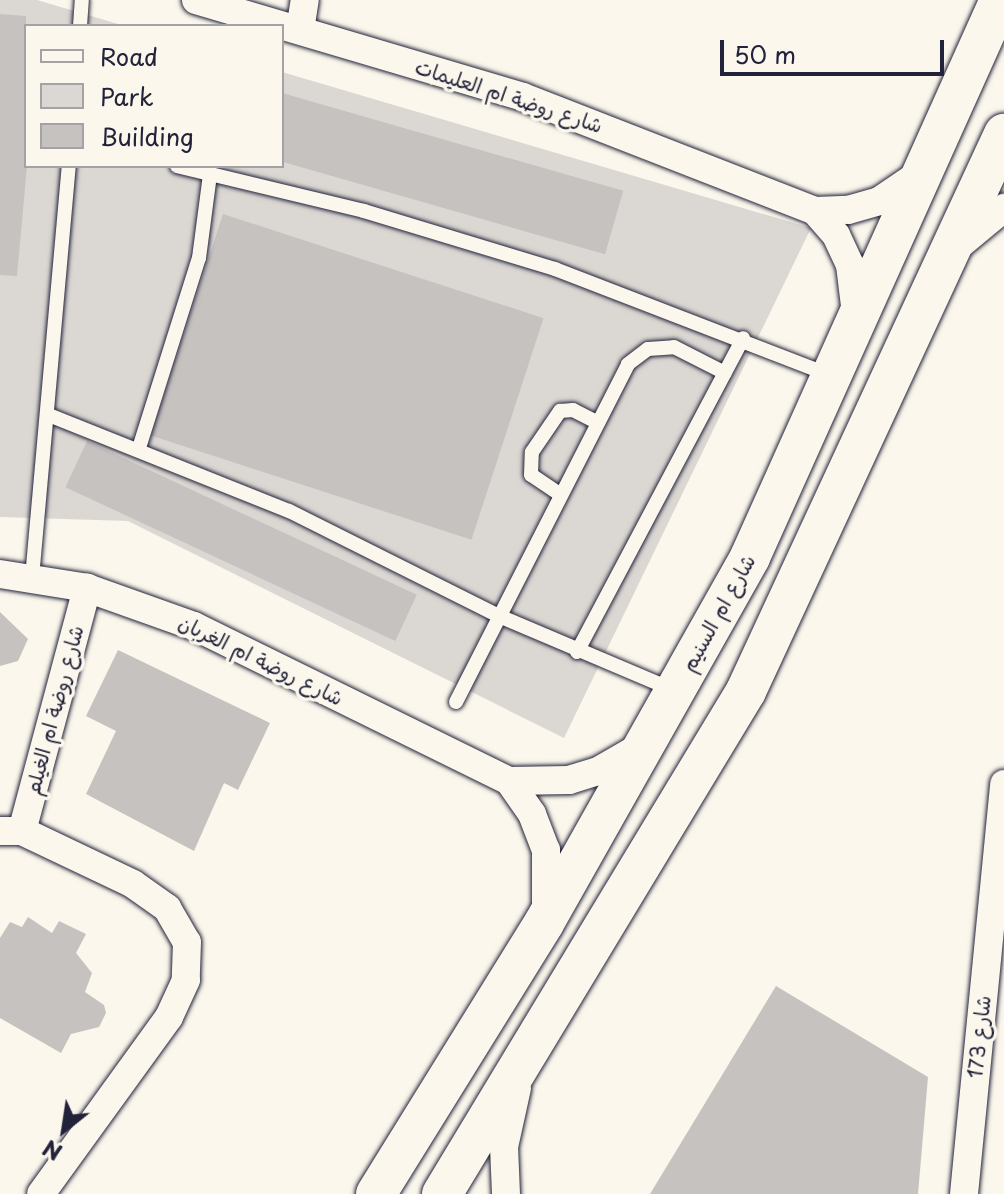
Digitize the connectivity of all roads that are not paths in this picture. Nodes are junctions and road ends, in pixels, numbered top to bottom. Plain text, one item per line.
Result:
1 (82, 0) edge
2 (196, 0) edge
3 (305, 0) edge
4 (1000, 0) edge
5 (80, 24) edge
6 (279, 24) edge
7 (284, 25) edge
8 (300, 30) junction
9 (1004, 134) edge
10 (930, 164) junction
11 (69, 168) edge
12 (185, 168) edge
13 (210, 174) junction
14 (1004, 208) edge
15 (815, 211) junction
16 (954, 250) junction
17 (857, 329) junction
18 (743, 338) junction
19 (725, 373) junction
20 (834, 376) junction
21 (49, 415) junction
22 (598, 423) junction
23 (139, 448) junction
24 (561, 495) junction
25 (0, 574) edge
26 (32, 578) junction
27 (87, 588) junction
28 (499, 616) junction
29 (577, 652) junction
30 (674, 691) junction
31 (456, 702) dead end
32 (644, 745) junction
33 (509, 781) junction
34 (1004, 784) edge
35 (11, 831) edge
36 (544, 923) junction
37 (521, 1071) junction
38 (41, 1194) edge
39 (376, 1194) edge
40 (442, 1194) edge
41 (506, 1194) edge
42 (964, 1194) edge

1 - 5 lane
2 - 6 street, شارع روضة ام العليمات
3 - 8 street
4 - 10 main road, شارع ام السنيم
7 - 8 street, شارع روضة ام العليمات
8 - 15 street, شارع روضة ام العليمات
9 - 16 main road
10 - 15 street, شارع روضة ام العليمات
10 - 17 main road, شارع ام السنيم
11 - 21 lane
12 - 13 lane
13 - 18 lane
13 - 23 lane
14 - 16 street
15 - 17 street
16 - 37 main road
17 - 20 main road, شارع ام السنيم
18 - 19 lane
18 - 20 lane
19 - 22 lane
19 - 29 lane
20 - 30 main road, شارع ام السنيم
21 - 23 lane
21 - 26 lane
22 - 24 lane
22 - 24 lane
23 - 28 lane
24 - 28 lane
25 - 26 street, شارع روضة ام الغربان
26 - 27 street, شارع روضة ام الغربان
27 - 33 street, شارع روضة ام الغربان
27 - 35 street, شارع روضة ام الغيلم
28 - 29 lane
28 - 31 lane
29 - 30 lane
30 - 32 main road, شارع ام السنيم
32 - 33 street, شارع روضة ام الغربان
32 - 36 main road, شارع ام السنيم
33 - 36 street, شارع روضة ام الغربان
34 - 42 street, شارع 173
35 - 38 street, شارع روضة ام الغيلم
36 - 39 main road, شارع ام السنيم
37 - 40 main road
37 - 41 street

